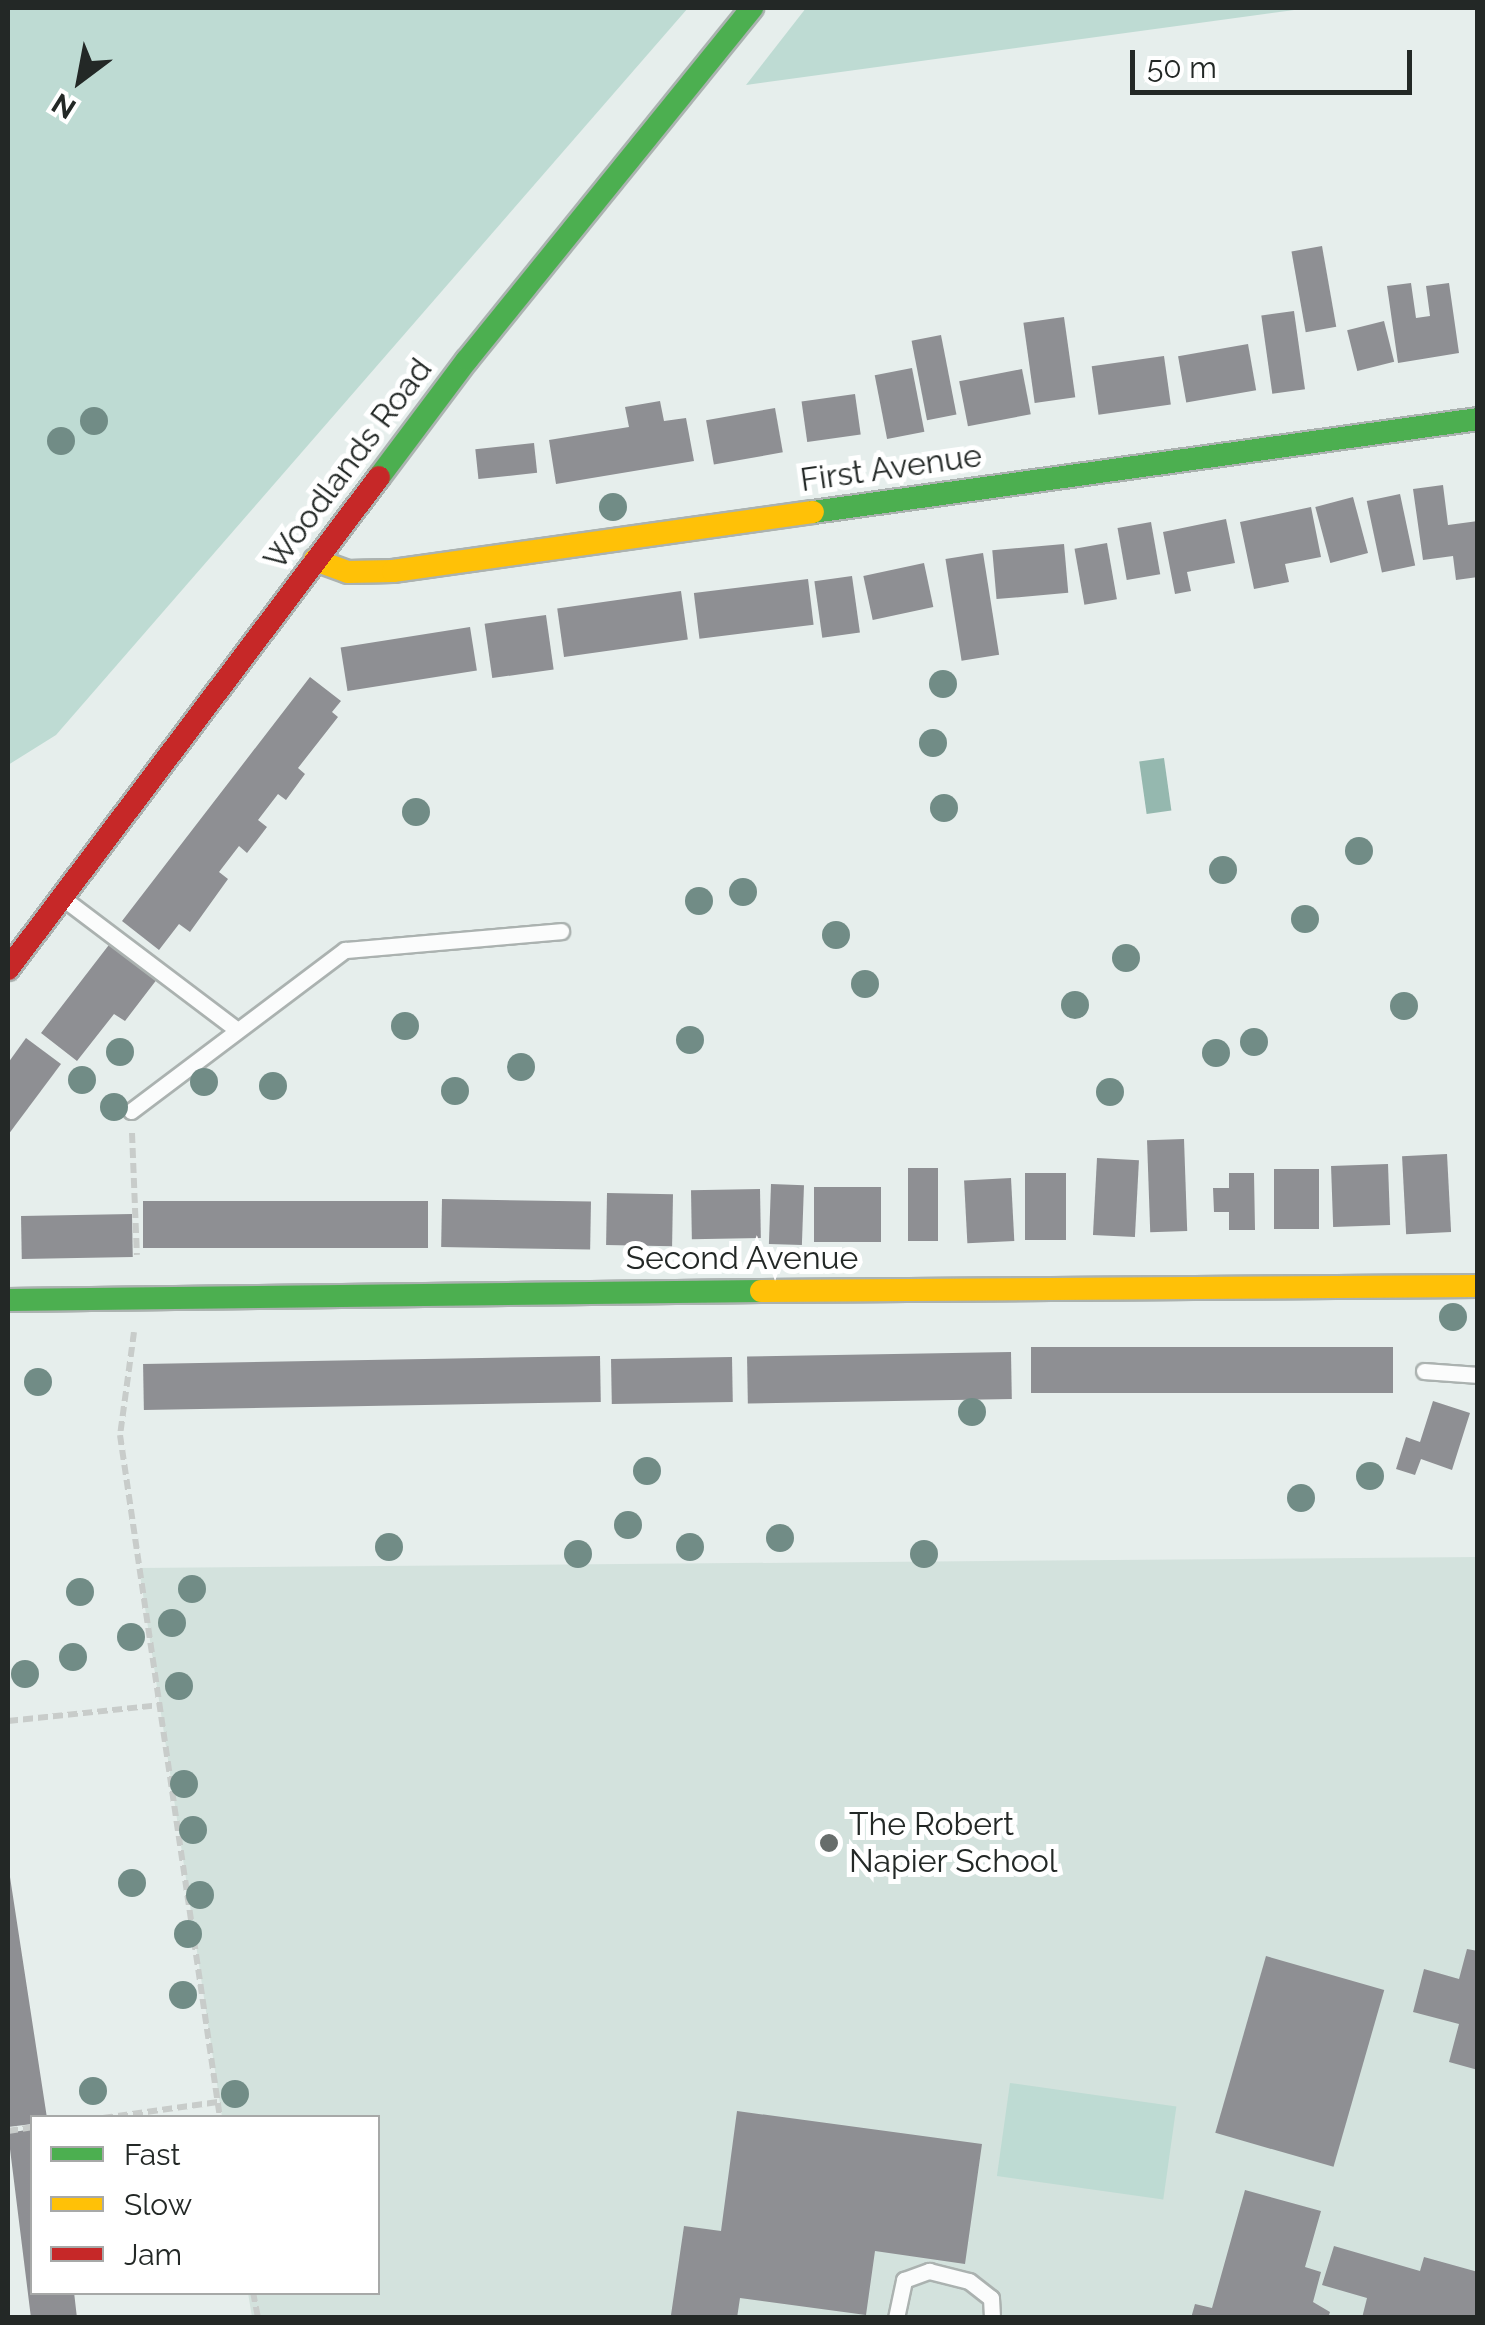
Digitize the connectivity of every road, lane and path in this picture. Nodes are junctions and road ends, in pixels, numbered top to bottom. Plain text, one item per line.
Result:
1 (752, 8) edge
2 (1478, 420) edge
3 (316, 560) junction
4 (60, 897) junction
5 (561, 931) dead end
6 (8, 969) edge
7 (236, 1029) junction
8 (131, 1111) joint
9 (1478, 1286) edge
10 (139, 1294) junction
11 (8, 1300) edge
12 (1424, 1372) dead end
13 (1478, 1376) edge
14 (160, 1705) junction
15 (8, 1721) edge
16 (218, 2102) junction
17 (125, 2115) edge
18 (220, 2115) edge
19 (896, 2318) edge
20 (992, 2318) edge

1 - 3 street, Woodlands Road
2 - 3 street, First Avenue
3 - 4 street, Woodlands Road
4 - 6 street, Woodlands Road
4 - 7 lane
5 - 7 lane
7 - 8 lane
8 - 10 path
9 - 10 street, Second Avenue
10 - 11 street, Second Avenue
10 - 14 path
12 - 13 lane
14 - 15 path
14 - 16 path
16 - 17 path
16 - 18 path
19 - 20 lane

